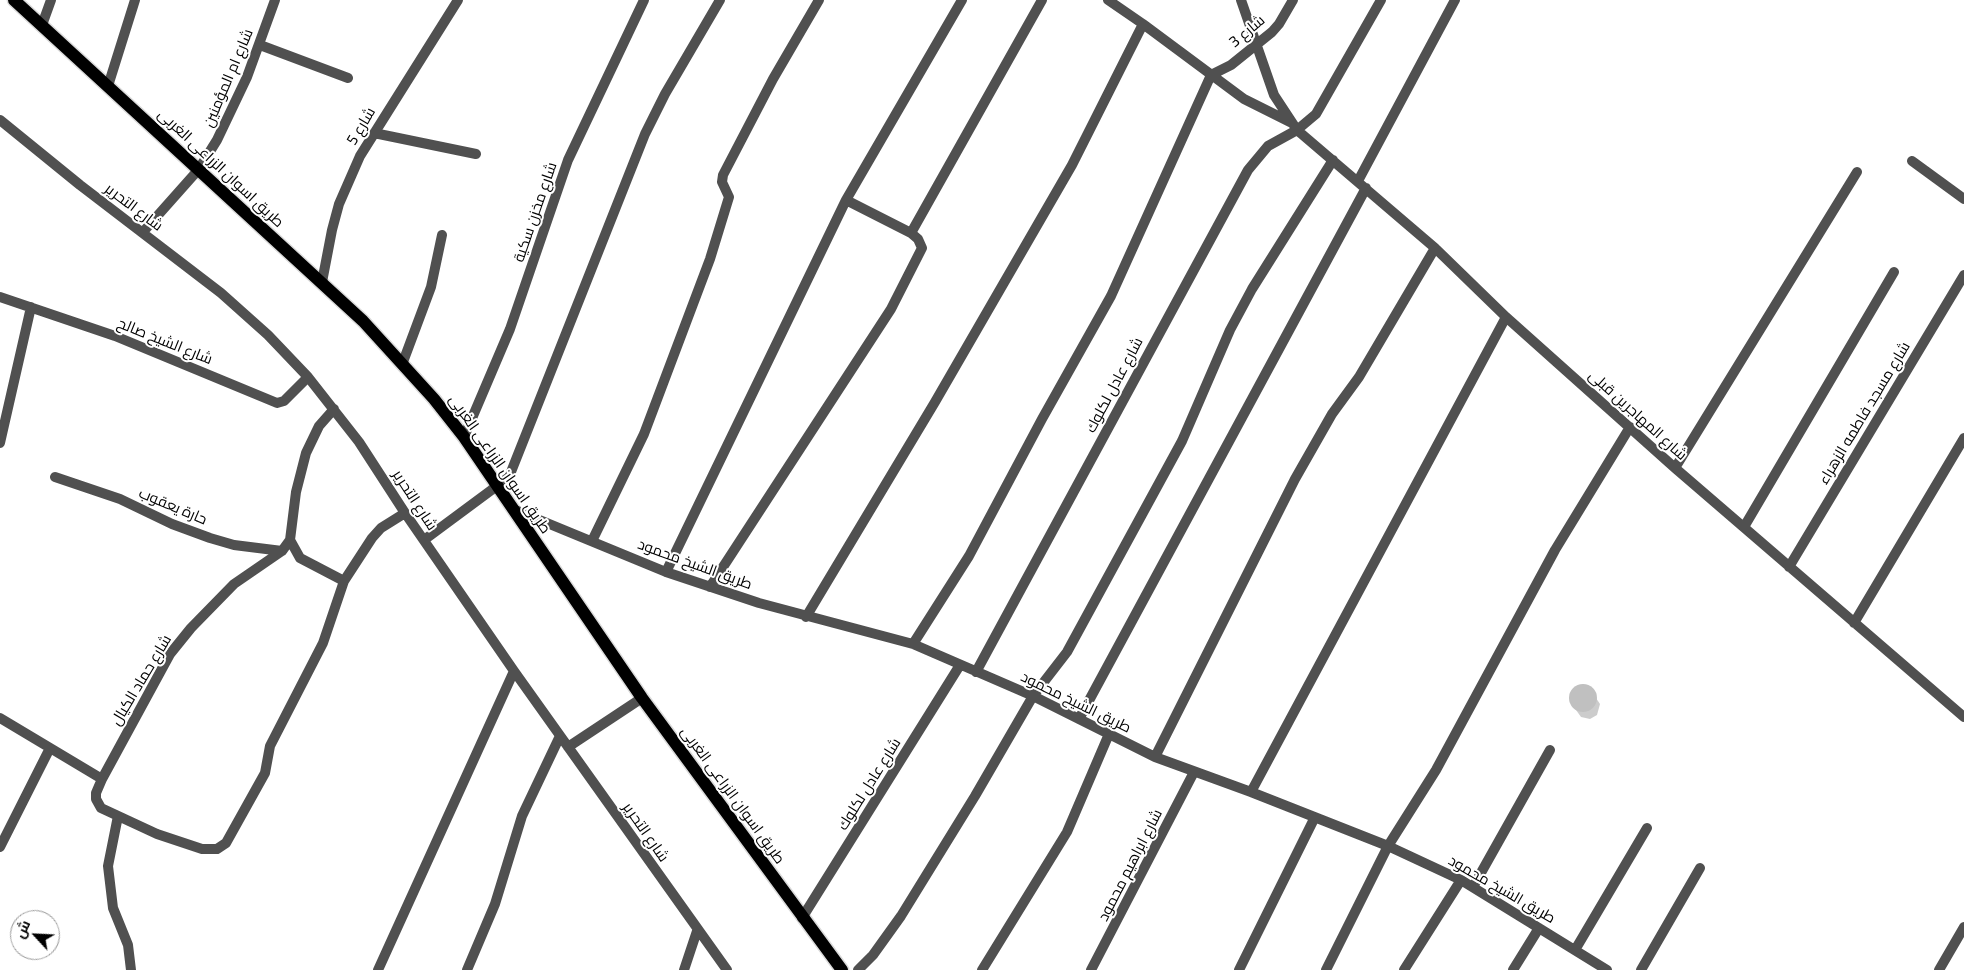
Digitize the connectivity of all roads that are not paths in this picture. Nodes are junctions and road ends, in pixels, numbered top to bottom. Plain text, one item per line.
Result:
1 (14, 0) edge
2 (51, 0) edge
3 (135, 0) edge
4 (275, 0) edge
5 (458, 0) edge
6 (644, 0) edge
7 (720, 0) edge
8 (819, 0) edge
9 (962, 0) edge
10 (1042, 0) edge
11 (1108, 0) edge
12 (1241, 0) edge
13 (1293, 0) edge
14 (1381, 0) edge
15 (1455, 0) edge
16 (1143, 24) junction
17 (42, 25) junction
18 (1256, 43) junction
19 (260, 45) junction
20 (1211, 75) junction
21 (348, 78) dead end
22 (108, 86) junction
23 (0, 120) edge
24 (1294, 126) junction
25 (374, 133) junction
26 (476, 154) dead end
27 (1333, 160) junction
28 (1912, 161) dead end
29 (199, 169) junction
30 (1857, 172) dead end
31 (1362, 185) junction
32 (1964, 199) edge
33 (846, 200) junction
34 (143, 232) junction
35 (911, 234) junction
36 (442, 235) dead end
37 (1435, 248) junction
38 (1894, 272) dead end
39 (1964, 275) edge
40 (322, 282) junction
41 (0, 297) edge
42 (31, 307) junction
43 (1506, 317) junction
44 (402, 362) junction
45 (308, 377) junction
46 (334, 409) junction
47 (1630, 427) junction
48 (464, 437) junction
49 (1964, 438) edge
50 (0, 443) edge
51 (1675, 468) junction
52 (55, 476) dead end
53 (497, 488) junction
54 (511, 508) junction
55 (405, 513) junction
56 (1744, 528) junction
57 (290, 540) junction
58 (424, 540) junction
59 (592, 542) junction
60 (282, 551) junction
61 (1789, 567) junction
62 (666, 572) junction
63 (344, 581) junction
64 (710, 586) junction
65 (806, 617) junction
66 (1854, 623) junction
67 (912, 644) junction
68 (960, 665) junction
69 (514, 671) junction
70 (976, 672) junction
71 (1032, 696) junction
72 (642, 698) junction
73 (1964, 717) edge
74 (0, 718) edge
75 (1079, 720) junction
76 (1109, 734) junction
77 (560, 736) junction
78 (568, 747) junction
79 (50, 748) junction
80 (1550, 750) dead end
81 (1156, 757) junction
82 (1194, 772) junction
83 (102, 779) junction
84 (1251, 792) junction
85 (118, 816) junction
86 (1315, 818) junction
87 (1648, 828) dead end
88 (1388, 846) junction
89 (0, 847) edge
90 (1700, 868) dead end
91 (1461, 880) junction
92 (1473, 887) junction
93 (802, 918) junction
94 (1964, 927) edge
95 (1539, 928) junction
96 (697, 931) junction
97 (1575, 950) junction
98 (131, 970) edge
99 (378, 970) edge
100 (467, 970) edge
101 (684, 970) edge
102 (727, 970) edge
103 (842, 970) edge
104 (858, 970) edge
105 (982, 970) edge
106 (1091, 970) edge
107 (1239, 970) edge
108 (1326, 970) edge
109 (1404, 970) edge
110 (1513, 970) edge
111 (1607, 970) edge
112 (1641, 970) edge
113 (1939, 970) edge

1 - 17 main road, طريق اسوان الزراعى الغربى
2 - 17 street
3 - 22 street
4 - 19 street, شارع ام المؤمنين
5 - 25 street, شارع 5
6 - 48 street, شارع مخزن سكية
7 - 53 street
8 - 59 street
9 - 33 street
10 - 35 street
11 - 16 street
12 - 18 street
13 - 18 street, شارع 3
14 - 24 street, شارع عادل لكلوك
15 - 31 street
16 - 20 street
16 - 65 street
17 - 22 main road, طريق اسوان الزراعى الغربى
18 - 20 street, شارع 3
18 - 24 street
19 - 21 street
19 - 29 street, شارع ام المؤمنين
20 - 24 street
20 - 67 street
22 - 29 main road, طريق اسوان الزراعى الغربى
23 - 34 street, شارع التحرير
24 - 27 street, شارع المهاجرين قبلى
24 - 70 street, شارع عادل لكلوك
25 - 26 street
25 - 40 street, شارع 5
27 - 31 street, شارع المهاجرين قبلى
27 - 71 street
28 - 32 street
29 - 34 street, شارع ام المؤمنين
29 - 40 main road, طريق اسوان الزراعى الغربى
30 - 51 street
31 - 37 street, شارع المهاجرين قبلى
31 - 75 street
33 - 35 street
33 - 62 street
34 - 45 street, شارع التحرير
35 - 64 street
36 - 44 street
37 - 43 street, شارع المهاجرين قبلى
37 - 81 street
38 - 56 street
39 - 61 street, شارع مسجد فاطمه الزهراء
40 - 44 main road, طريق اسوان الزراعى الغربى
41 - 42 street, شارع الشيخ صالح
42 - 45 street, شارع الشيخ صالح
42 - 50 street
43 - 47 street, شارع المهاجرين قبلى
43 - 84 street
44 - 48 main road, طريق اسوان الزراعى الغربى
45 - 46 street, شارع التحرير
46 - 55 street, شارع التحرير
46 - 57 street, شارع حماد الكيال
47 - 51 street, شارع المهاجرين قبلى
47 - 88 street
48 - 53 main road, طريق اسوان الزراعى الغربى
49 - 66 street
51 - 56 street, شارع المهاجرين قبلى
52 - 60 street, حارة يعقوب
53 - 54 main road, طريق اسوان الزراعى الغربى
53 - 58 street
54 - 59 street, طريق الشيخ محمود
54 - 72 main road, طريق اسوان الزراعى الغربى
55 - 58 street, شارع التحرير
55 - 63 street
56 - 61 street, شارع المهاجرين قبلى
57 - 60 street, شارع حماد الكيال
57 - 63 street
58 - 69 street, شارع التحرير
59 - 62 street, طريق الشيخ محمود
60 - 83 street, شارع حماد الكيال
61 - 66 street, شارع المهاجرين قبلى
62 - 64 street, طريق الشيخ محمود
63 - 85 street
64 - 65 street, طريق الشيخ محمود
65 - 67 street, طريق الشيخ محمود
66 - 73 street, شارع المهاجرين قبلى
67 - 68 street, طريق الشيخ محمود
68 - 70 street, طريق الشيخ محمود
68 - 93 street, شارع عادل لكلوك
69 - 77 street, شارع التحرير
69 - 99 street
70 - 71 street, طريق الشيخ محمود
71 - 75 street, طريق الشيخ محمود
71 - 104 street
72 - 78 street
72 - 93 main road, طريق اسوان الزراعى الغربى
74 - 79 street
75 - 76 street, طريق الشيخ محمود
76 - 81 street, طريق الشيخ محمود
76 - 105 street
77 - 78 street, شارع التحرير
77 - 100 street
78 - 96 street, شارع التحرير
79 - 83 street
79 - 89 street
80 - 92 street
81 - 82 street, طريق الشيخ محمود
82 - 84 street, طريق الشيخ محمود
82 - 106 street, شارع ابراهيم محمود
83 - 85 street, شارع حماد الكيال
84 - 86 street, طريق الشيخ محمود
85 - 98 street
86 - 88 street, طريق الشيخ محمود
86 - 107 street
87 - 97 street
88 - 91 street, طريق الشيخ محمود
88 - 108 street
90 - 112 street
91 - 92 street, طريق الشيخ محمود
91 - 109 street
92 - 95 street, طريق الشيخ محمود
93 - 103 main road, طريق اسوان الزراعى الغربى
94 - 113 street
95 - 97 street, طريق الشيخ محمود
95 - 110 street
96 - 101 street
96 - 102 street, شارع التحرير
97 - 111 street, طريق الشيخ محمود

